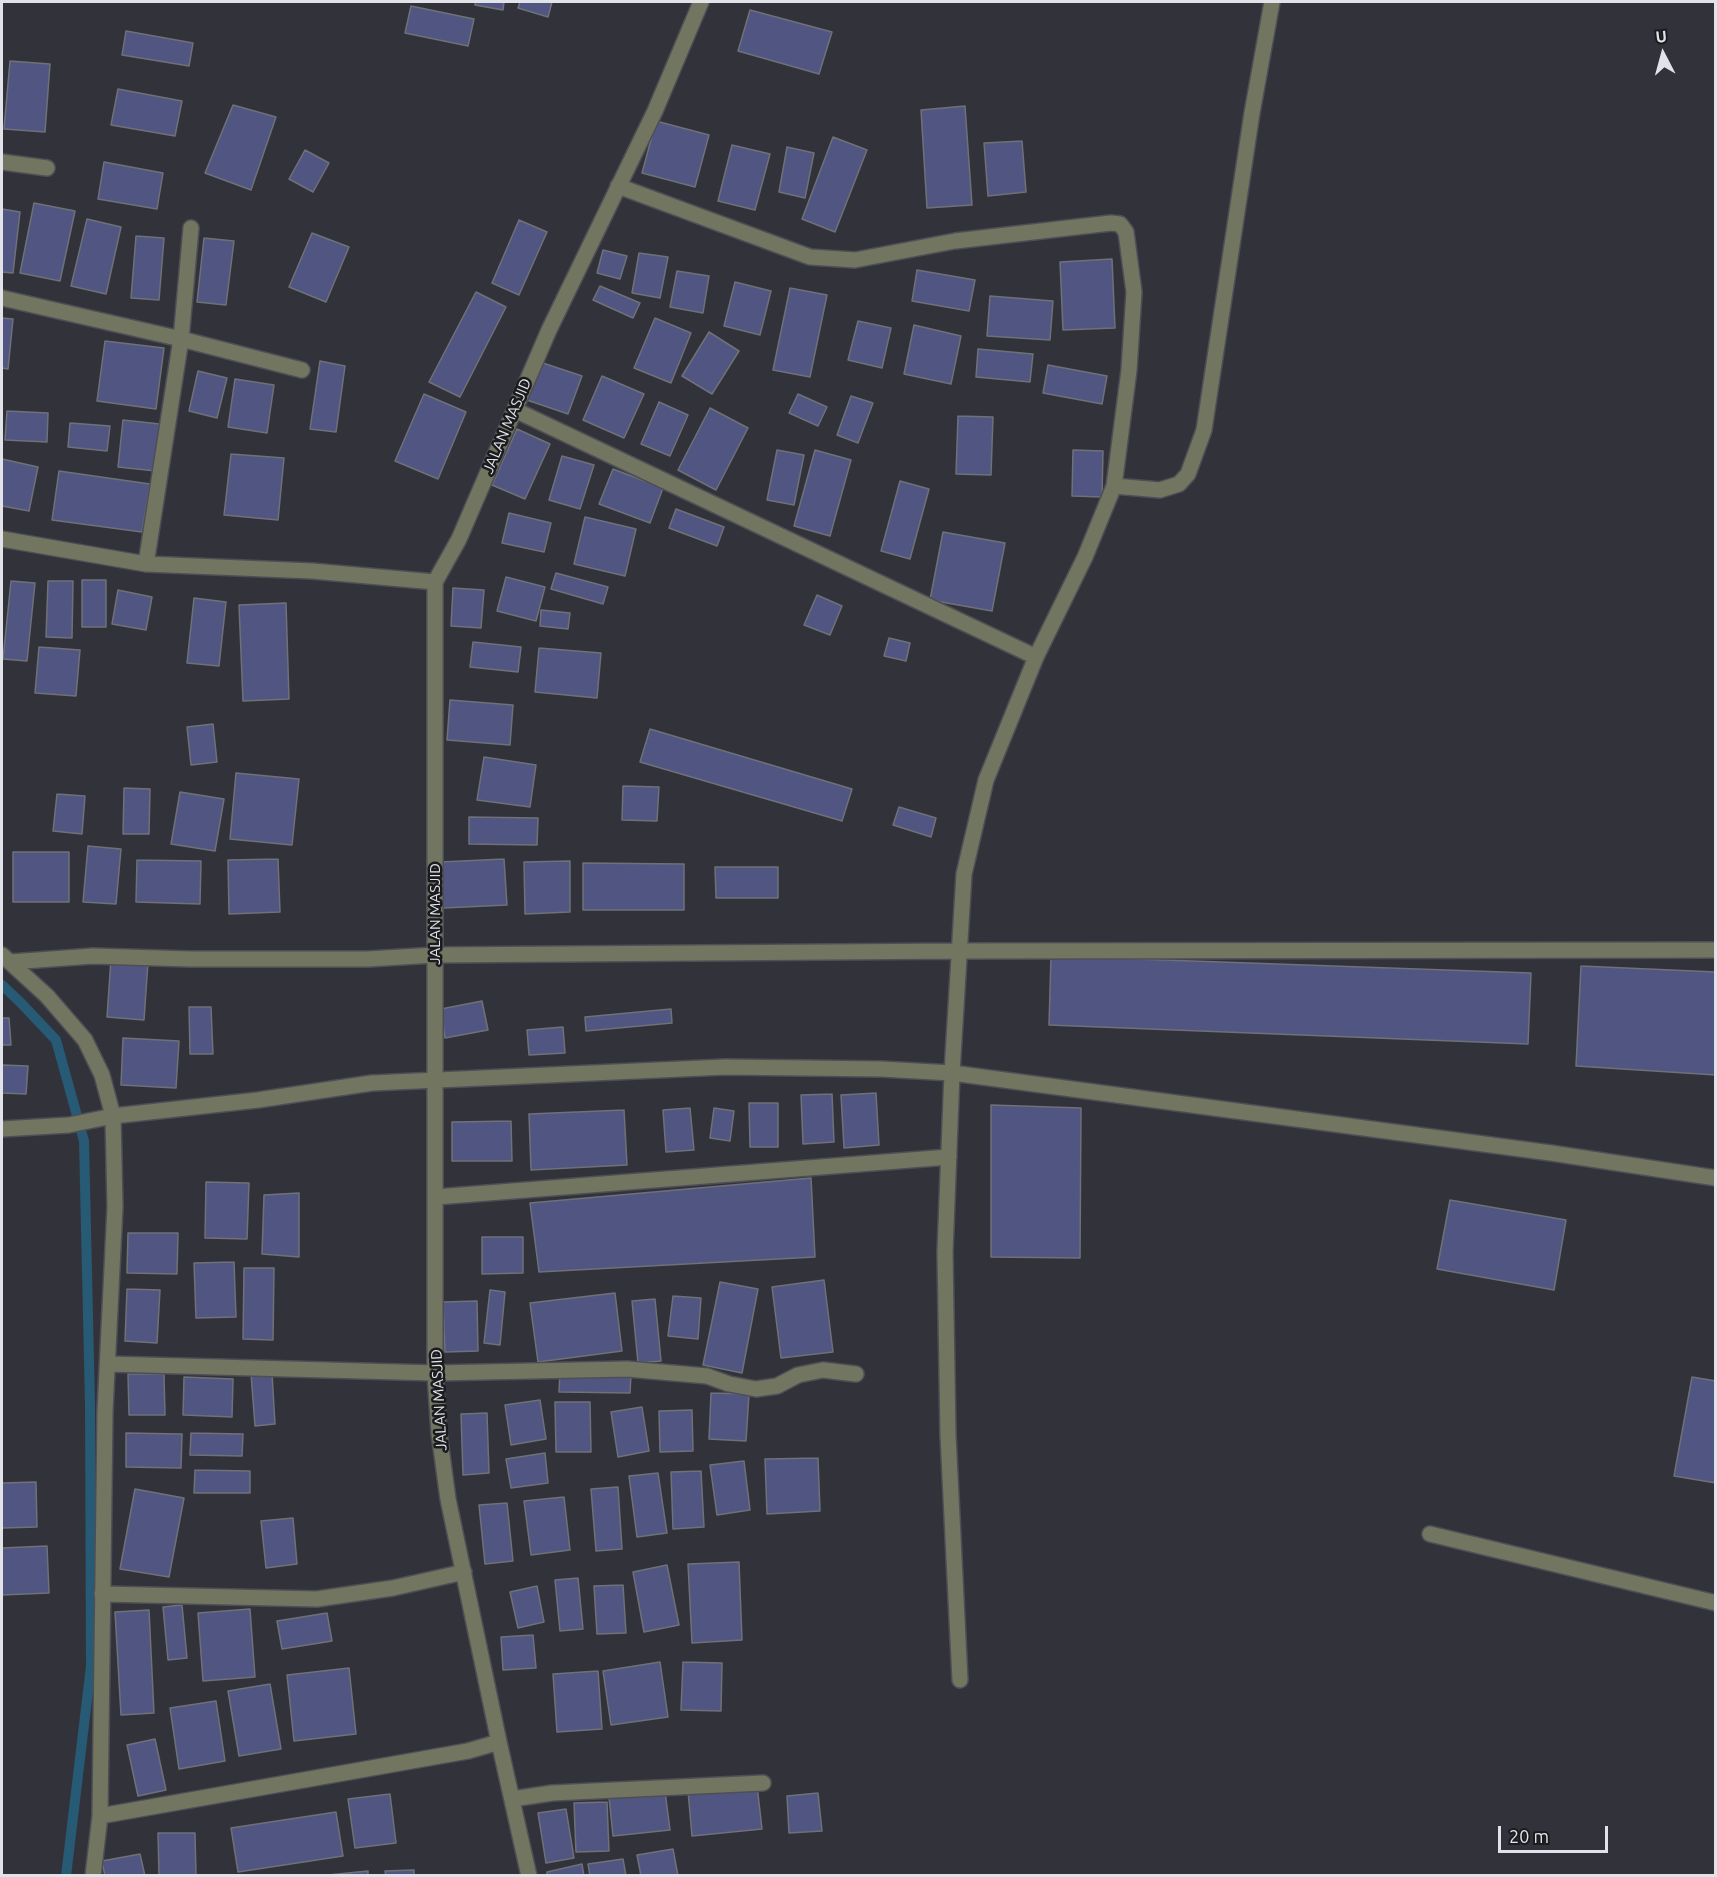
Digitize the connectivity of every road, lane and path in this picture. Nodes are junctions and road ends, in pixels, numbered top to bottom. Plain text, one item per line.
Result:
1 (701, 2) edge
2 (1272, 2) edge
3 (2, 162) edge
4 (47, 168) dead end
5 (618, 186) junction
6 (191, 228) dead end
7 (2, 298) edge
8 (181, 339) junction
9 (302, 370) dead end
10 (515, 410) junction
11 (1114, 486) junction
12 (2, 539) edge
13 (146, 564) junction
14 (435, 582) junction
15 (1036, 657) junction
16 (1716, 950) edge
17 (959, 951) junction
18 (435, 956) junction
19 (6, 958) edge
20 (952, 1073) junction
21 (436, 1079) junction
22 (112, 1116) junction
23 (2, 1129) edge
24 (949, 1157) junction
25 (1716, 1178) edge
26 (436, 1197) junction
27 (108, 1364) junction
28 (435, 1373) junction
29 (856, 1374) dead end
30 (1430, 1534) dead end
31 (464, 1572) junction
32 (102, 1594) junction
33 (1716, 1603) edge
34 (960, 1680) dead end
35 (499, 1742) junction
36 (763, 1783) dead end
37 (512, 1799) junction
38 (100, 1816) junction
39 (93, 1875) edge
40 (529, 1875) edge

1 - 5 street, JALAN MASJID
2 - 11 street
3 - 4 street
5 - 10 street, JALAN MASJID
5 - 11 street
6 - 8 street
7 - 8 street
8 - 9 street
8 - 13 street
10 - 14 street, JALAN MASJID
10 - 15 street
11 - 15 street
12 - 13 street
13 - 14 street
14 - 18 street, JALAN MASJID
15 - 17 street
16 - 17 street
17 - 18 street
17 - 20 street
18 - 19 street
18 - 21 street, JALAN MASJID
19 - 22 street
20 - 21 street
20 - 24 street
20 - 25 street
21 - 22 street
21 - 26 street, JALAN MASJID
22 - 23 street
22 - 27 street
24 - 26 street
24 - 34 street
26 - 28 street, JALAN MASJID
27 - 28 street
27 - 32 street
28 - 29 street
28 - 31 street, JALAN MASJID
30 - 33 street
31 - 32 street
31 - 35 street, JALAN MASJID
32 - 38 street
35 - 37 street, JALAN MASJID
35 - 38 street
36 - 37 street
37 - 40 street, JALAN MASJID
38 - 39 street

